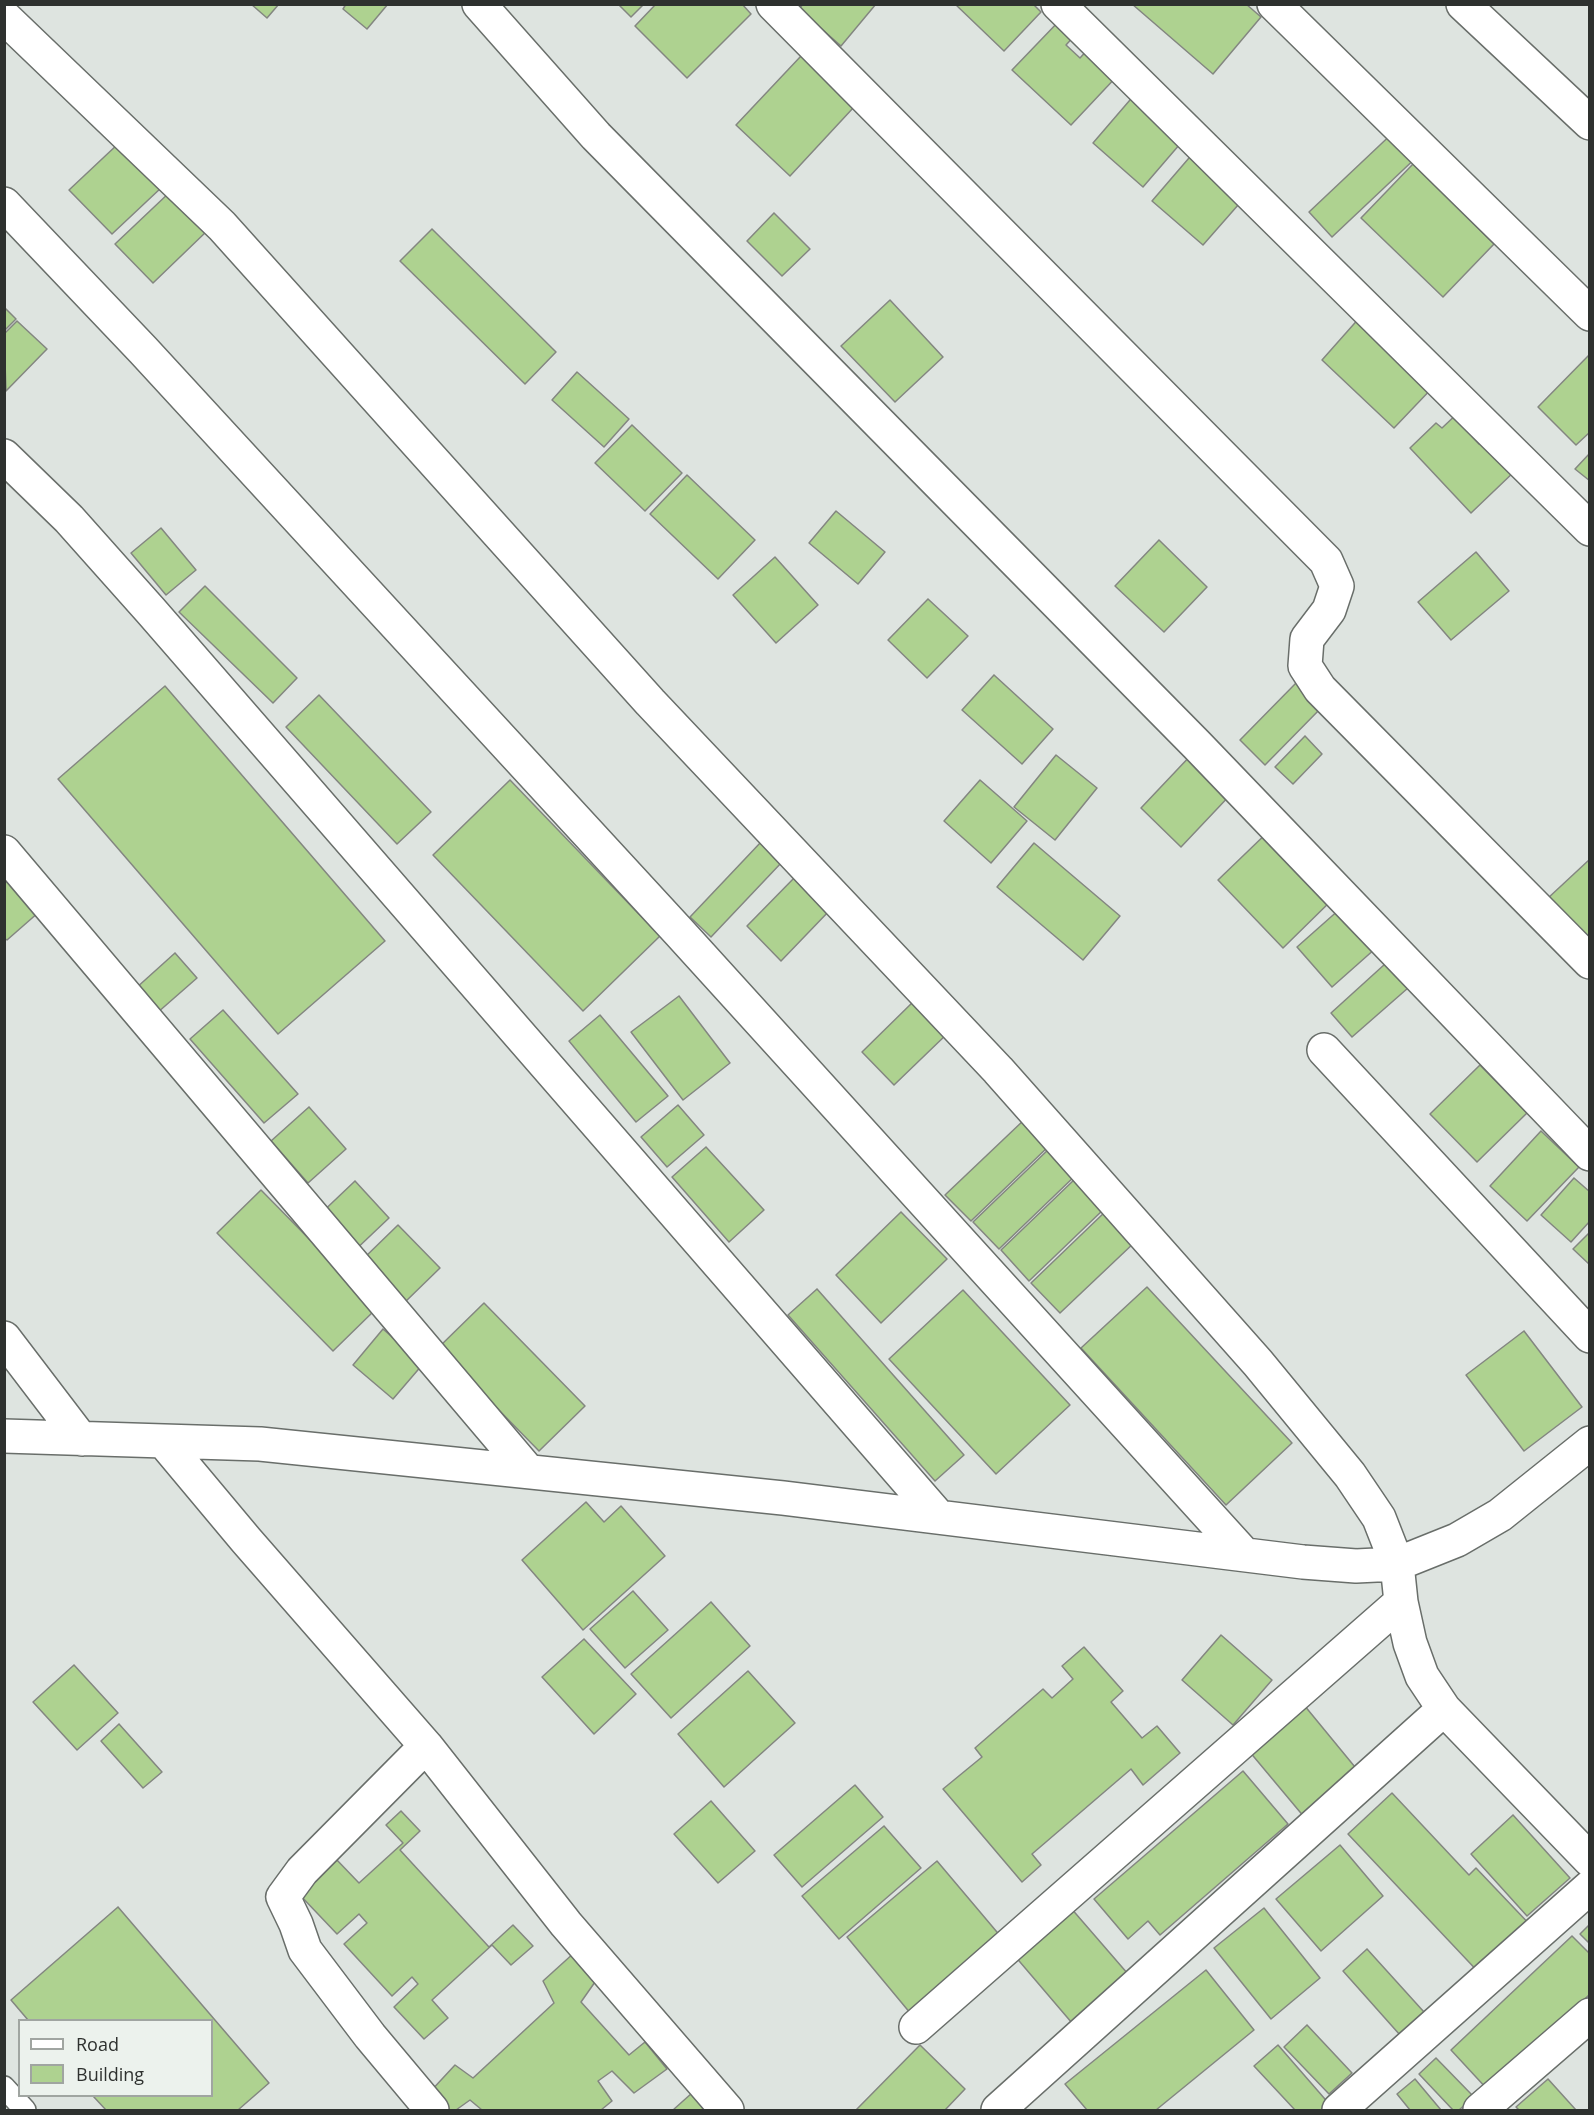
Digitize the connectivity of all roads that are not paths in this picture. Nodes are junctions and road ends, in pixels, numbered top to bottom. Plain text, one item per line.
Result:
1 (479, 4) edge
2 (773, 4) edge
3 (1058, 4) edge
4 (1274, 4) edge
5 (1463, 4) edge
6 (4, 17) edge
7 (1590, 123) edge
8 (4, 204) edge
9 (1590, 314) edge
10 (4, 456) edge
11 (1590, 529) edge
12 (4, 852) edge
13 (1590, 962) edge
14 (1324, 1050) dead end
15 (1590, 1154) edge
16 (1590, 1336) edge
17 (4, 1338) edge
18 (4, 1436) edge
19 (81, 1439) junction
20 (164, 1442) junction
21 (1590, 1443) edge
22 (528, 1471) junction
23 (939, 1517) junction
24 (1244, 1554) junction
25 (1397, 1564) junction
26 (1401, 1602) junction
27 (1444, 1709) junction
28 (426, 1746) junction
29 (1590, 1860) edge
30 (1590, 1887) edge
31 (1590, 2015) edge
32 (916, 2027) dead end
33 (4, 2087) edge
34 (25, 2110) edge
35 (432, 2110) edge
36 (727, 2110) edge
37 (998, 2110) edge
38 (1339, 2110) edge
39 (1480, 2110) edge

1 - 15 street
2 - 13 street
3 - 11 street
4 - 9 street
5 - 7 street
6 - 25 street
8 - 24 street
10 - 23 street
12 - 22 street
14 - 16 street
17 - 19 street
18 - 19 street
19 - 20 street
20 - 22 street
20 - 28 street
21 - 25 street
22 - 23 street
23 - 24 street
24 - 25 street
25 - 26 street
26 - 27 street
26 - 32 street
27 - 29 street
27 - 37 street
28 - 35 street
28 - 36 street
30 - 38 street
31 - 39 street
33 - 34 lane

